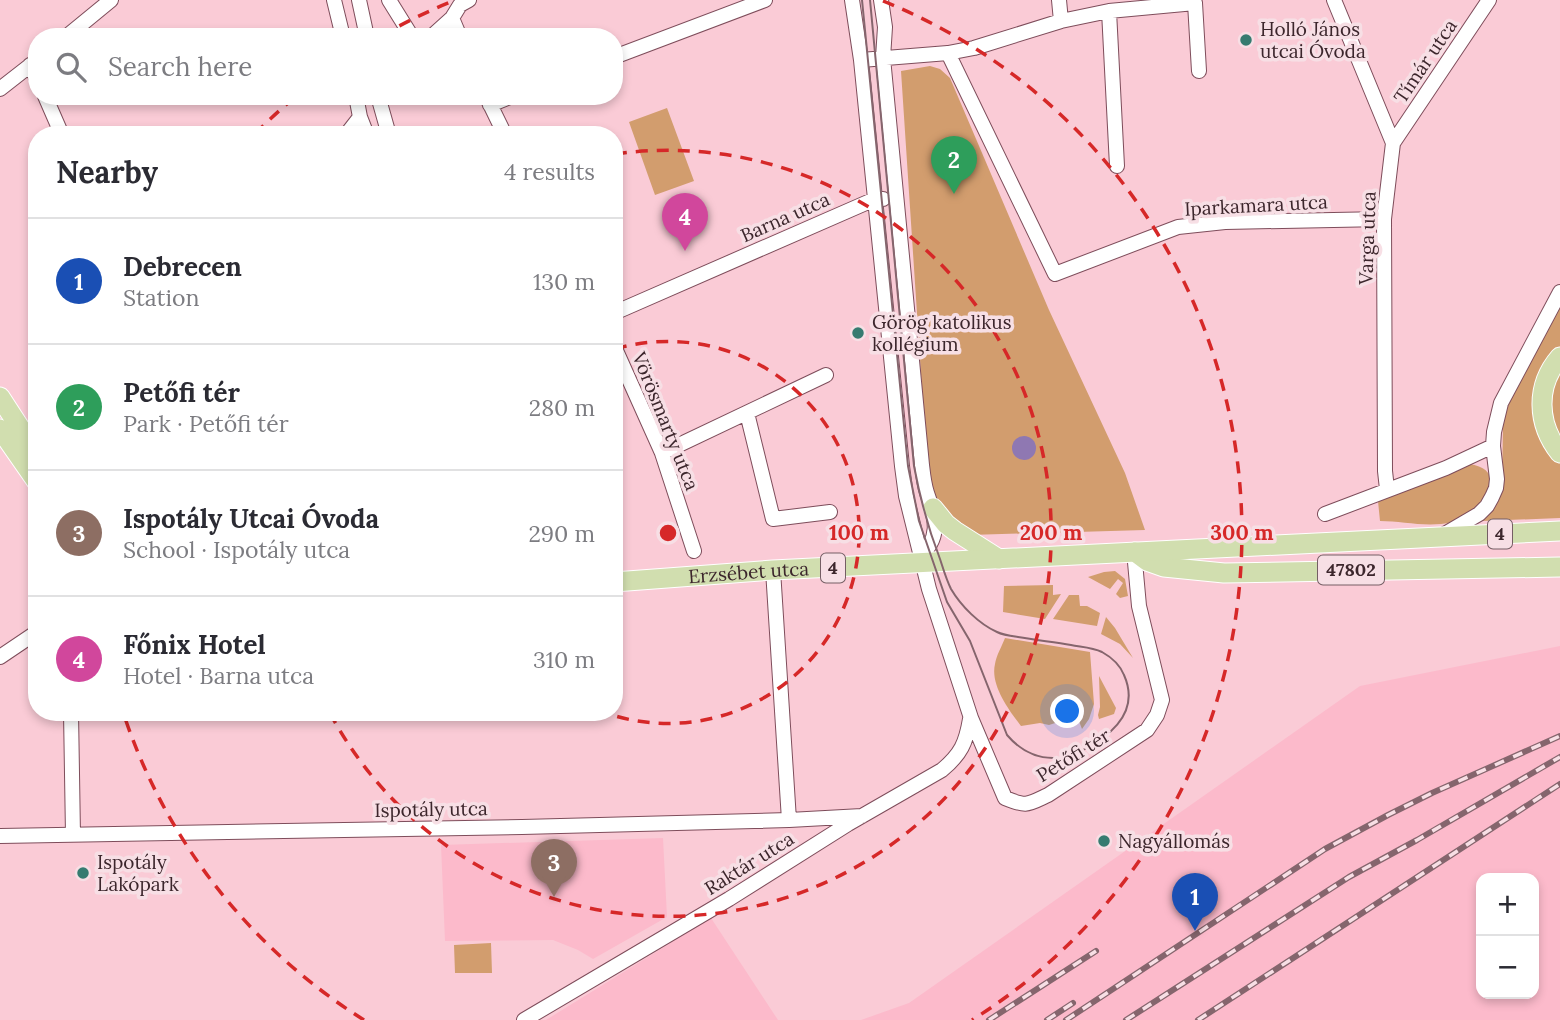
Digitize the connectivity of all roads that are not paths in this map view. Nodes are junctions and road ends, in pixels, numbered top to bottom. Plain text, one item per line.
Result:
1 (111, 0) edge
2 (334, 0) edge
3 (359, 0) edge
4 (389, 0) edge
5 (469, 0) edge
6 (765, 0) edge
7 (852, 0) edge
8 (881, 0) edge
9 (1059, 0) edge
10 (1334, 0) edge
11 (1489, 0) edge
12 (1109, 11) junction
13 (452, 18) junction
14 (364, 20) junction
15 (1061, 21) junction
16 (77, 28) edge
17 (341, 28) edge
18 (365, 28) edge
19 (368, 28) edge
20 (406, 28) edge
21 (441, 28) edge
22 (456, 28) edge
23 (948, 53) junction
24 (623, 54) edge
25 (883, 58) junction
26 (861, 60) junction
27 (1199, 71) dead end
28 (28, 72) edge
29 (0, 89) edge
30 (48, 105) edge
31 (358, 105) edge
32 (381, 105) edge
33 (490, 105) edge
34 (360, 117) junction
35 (58, 126) edge
36 (353, 126) edge
37 (364, 126) edge
38 (387, 126) edge
39 (500, 126) edge
40 (1393, 143) junction
41 (1116, 166) dead end
42 (897, 198) junction
43 (875, 199) junction
44 (1384, 219) junction
45 (1560, 292) edge
46 (623, 309) edge
47 (1560, 357) edge
48 (623, 366) edge
49 (826, 375) dead end
50 (0, 397) edge
51 (747, 413) junction
52 (0, 429) edge
53 (28, 440) edge
54 (1493, 446) junction
55 (662, 453) junction
56 (1560, 453) edge
57 (28, 469) edge
58 (1387, 489) junction
59 (933, 508) junction
60 (830, 512) dead end
61 (1325, 514) dead end
62 (1560, 531) edge
63 (1440, 536) junction
64 (694, 551) dead end
65 (1134, 551) junction
66 (922, 559) junction
67 (999, 559) junction
68 (1560, 567) edge
69 (623, 570) edge
70 (773, 570) junction
71 (670, 578) junction
72 (623, 581) edge
73 (28, 638) edge
74 (0, 657) edge
75 (971, 718) junction
76 (71, 721) edge
77 (862, 816) junction
78 (789, 820) junction
79 (73, 835) junction
80 (0, 836) edge
81 (524, 1020) edge

1 - 16 street
2 - 17 street
3 - 14 street
4 - 20 street
5 - 13 street
6 - 24 street
7 - 26 street, Petőfi tér
8 - 25 street
9 - 15 street
10 - 40 street, Varga utca
11 - 40 street, Tímár utca
12 - 15 street
12 - 27 street
12 - 41 street
13 - 21 street
13 - 22 street
14 - 18 street
14 - 19 street
15 - 23 street
23 - 25 street
23 - 44 street, Iparkamara utca
25 - 26 street
25 - 42 street
26 - 43 street, Petőfi tér
28 - 29 street
30 - 35 street
31 - 34 street
32 - 38 street
33 - 39 street
34 - 36 street
34 - 37 street
40 - 44 street, Varga utca
42 - 43 street, Barna utca
42 - 59 street
43 - 46 street, Barna utca
43 - 66 street, Petőfi tér
44 - 58 street, Varga utca
45 - 54 street
47 - 56 main road
48 - 55 street, Vörösmarty utca
49 - 51 street
50 - 53 main road
51 - 55 street
51 - 60 street
52 - 57 main road
54 - 58 street
54 - 63 street
55 - 64 street, Vörösmarty utca
58 - 61 street
59 - 66 street
59 - 67 main road
62 - 63 main road, 4
63 - 65 main road, 4
65 - 67 main road, 4
65 - 68 main road, 47802
65 - 75 street, Petőfi tér
66 - 67 main road, 4
66 - 70 main road, Erzsébet utca / 4
66 - 75 street, Petőfi tér
69 - 71 main road
70 - 71 main road, Erzsébet utca / 4
70 - 78 street
71 - 72 main road, Erzsébet utca / 4
73 - 74 street
75 - 77 street, Raktár utca
76 - 79 street
77 - 78 street, Ispotály utca
77 - 81 street, Raktár utca
78 - 79 street, Ispotály utca
79 - 80 street, Ispotály utca

